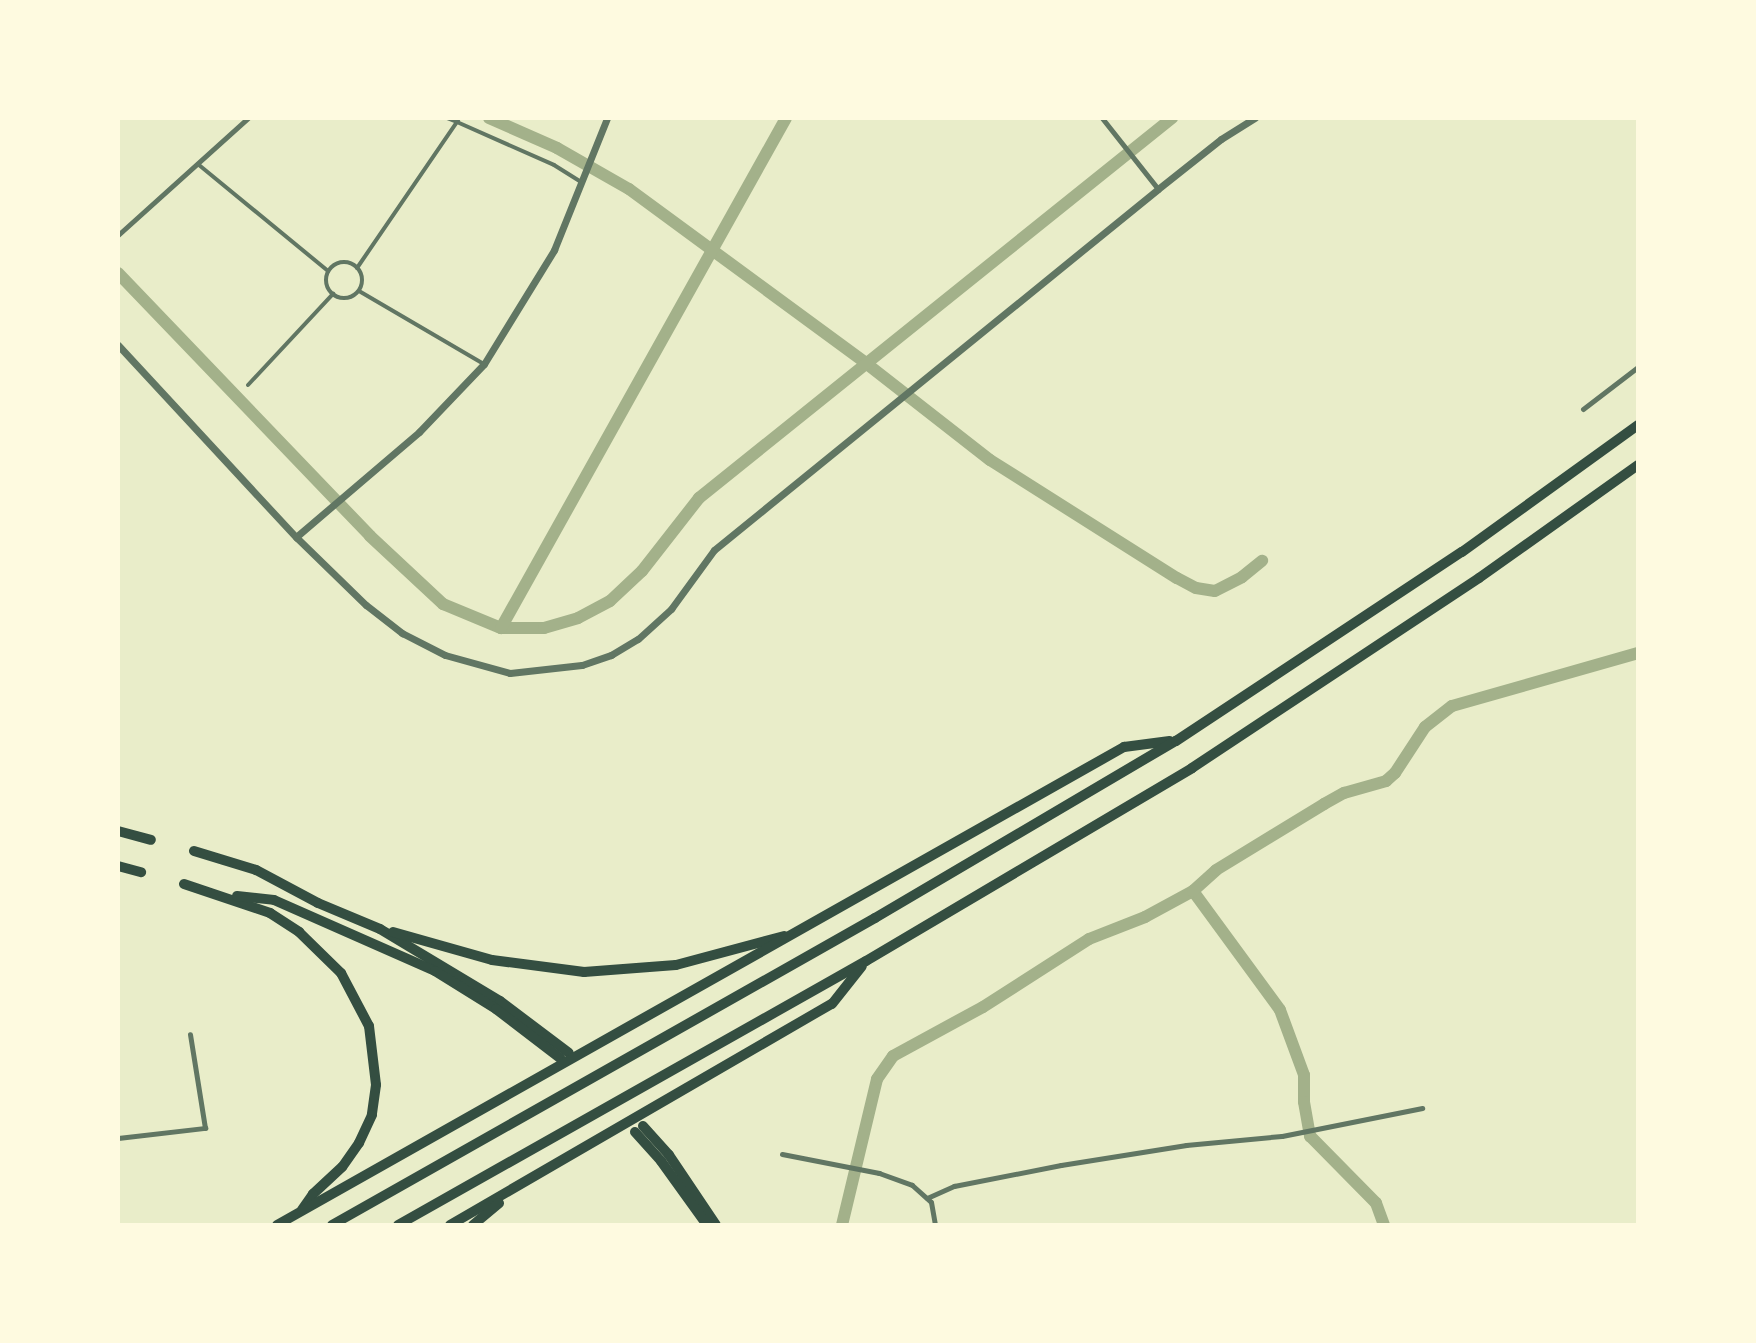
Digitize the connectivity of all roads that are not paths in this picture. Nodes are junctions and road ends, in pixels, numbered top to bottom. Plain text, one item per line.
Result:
1 (248, 118) edge
2 (447, 118) edge
3 (607, 118) edge
4 (1102, 118) edge
5 (1255, 118) edge
6 (458, 120) edge
7 (199, 165) junction
8 (585, 180) junction
9 (1158, 189) junction
10 (118, 235) edge
11 (357, 268) junction
12 (328, 271) junction
13 (359, 291) junction
14 (333, 294) junction
15 (118, 346) edge
16 (484, 364) junction
17 (1638, 367) edge
18 (248, 385) dead end
19 (1583, 409) dead end
20 (1638, 425) edge
21 (1638, 465) edge
22 (297, 538) junction
23 (1176, 741) junction
24 (118, 831) edge
25 (151, 840) dead end
26 (194, 851) dead end
27 (118, 866) edge
28 (141, 872) dead end
29 (184, 884) dead end
30 (223, 894) junction
31 (380, 929) junction
32 (793, 934) junction
33 (866, 961) junction
34 (190, 1034) dead end
35 (1422, 1108) dead end
36 (118, 1138) edge
37 (782, 1154) dead end
38 (540, 1174) junction
39 (927, 1198) junction
40 (301, 1212) junction
41 (277, 1225) edge
42 (332, 1225) edge
43 (398, 1225) edge
44 (450, 1225) edge
45 (473, 1225) edge
46 (707, 1225) edge
47 (716, 1225) edge
48 (935, 1225) edge

1 - 7 street
2 - 6 street
3 - 8 street
4 - 9 street
5 - 9 street
6 - 8 street
6 - 11 street
7 - 10 street
7 - 12 street
8 - 16 street
9 - 22 street
11 - 12 street
11 - 13 street
12 - 14 street
13 - 14 street
13 - 16 street
14 - 18 street
15 - 22 street
16 - 22 street
17 - 19 street
20 - 23 highway
21 - 33 highway
23 - 32 highway
23 - 42 highway
24 - 25 highway
26 - 31 highway
27 - 28 highway
29 - 30 highway
30 - 31 highway
30 - 40 highway
31 - 32 highway
32 - 40 highway
33 - 38 highway
33 - 43 highway
34 - 36 street
35 - 39 street
37 - 39 street
38 - 44 highway
38 - 45 highway
39 - 48 street
40 - 41 highway
46 - 47 highway

